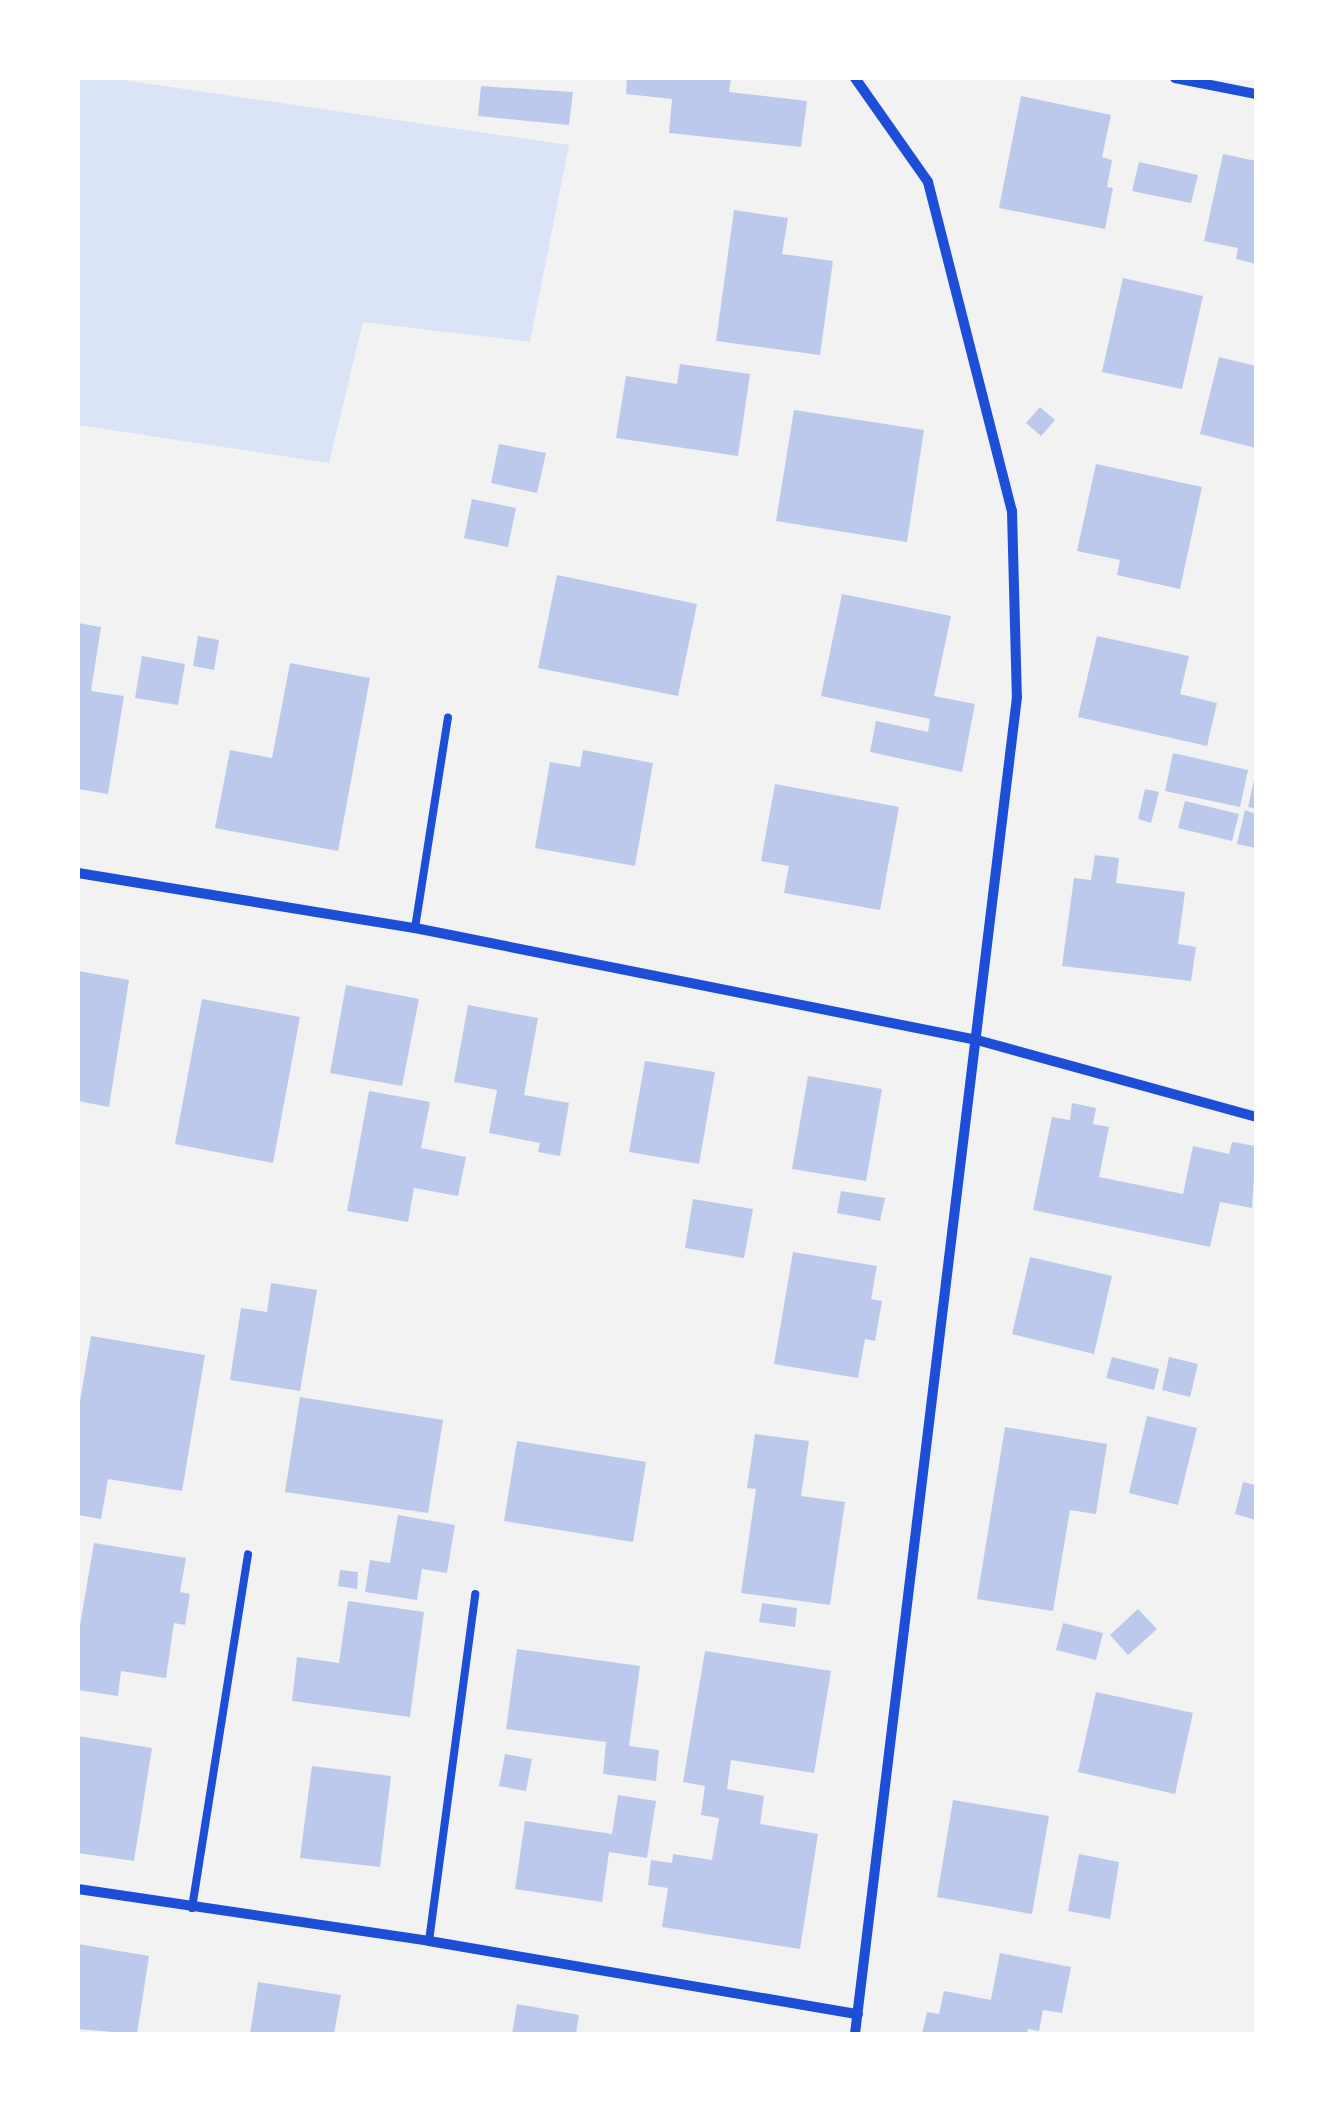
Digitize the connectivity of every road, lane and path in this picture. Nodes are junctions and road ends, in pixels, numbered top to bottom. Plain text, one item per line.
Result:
1 (855, 78) edge
2 (1178, 78) edge
3 (1256, 94) edge
4 (448, 718) dead end
5 (78, 872) edge
6 (415, 928) junction
7 (978, 1040) junction
8 (1256, 1117) edge
9 (248, 1554) dead end
10 (475, 1594) dead end
11 (78, 1889) edge
12 (192, 1908) junction
13 (429, 1941) junction
14 (858, 2014) junction
15 (855, 2034) edge

1 - 7 street
2 - 3 street
4 - 6 lane
5 - 6 street
6 - 7 street
7 - 8 street
7 - 14 street
9 - 12 lane
10 - 13 lane
11 - 12 street
12 - 13 street
13 - 14 street
14 - 15 street

